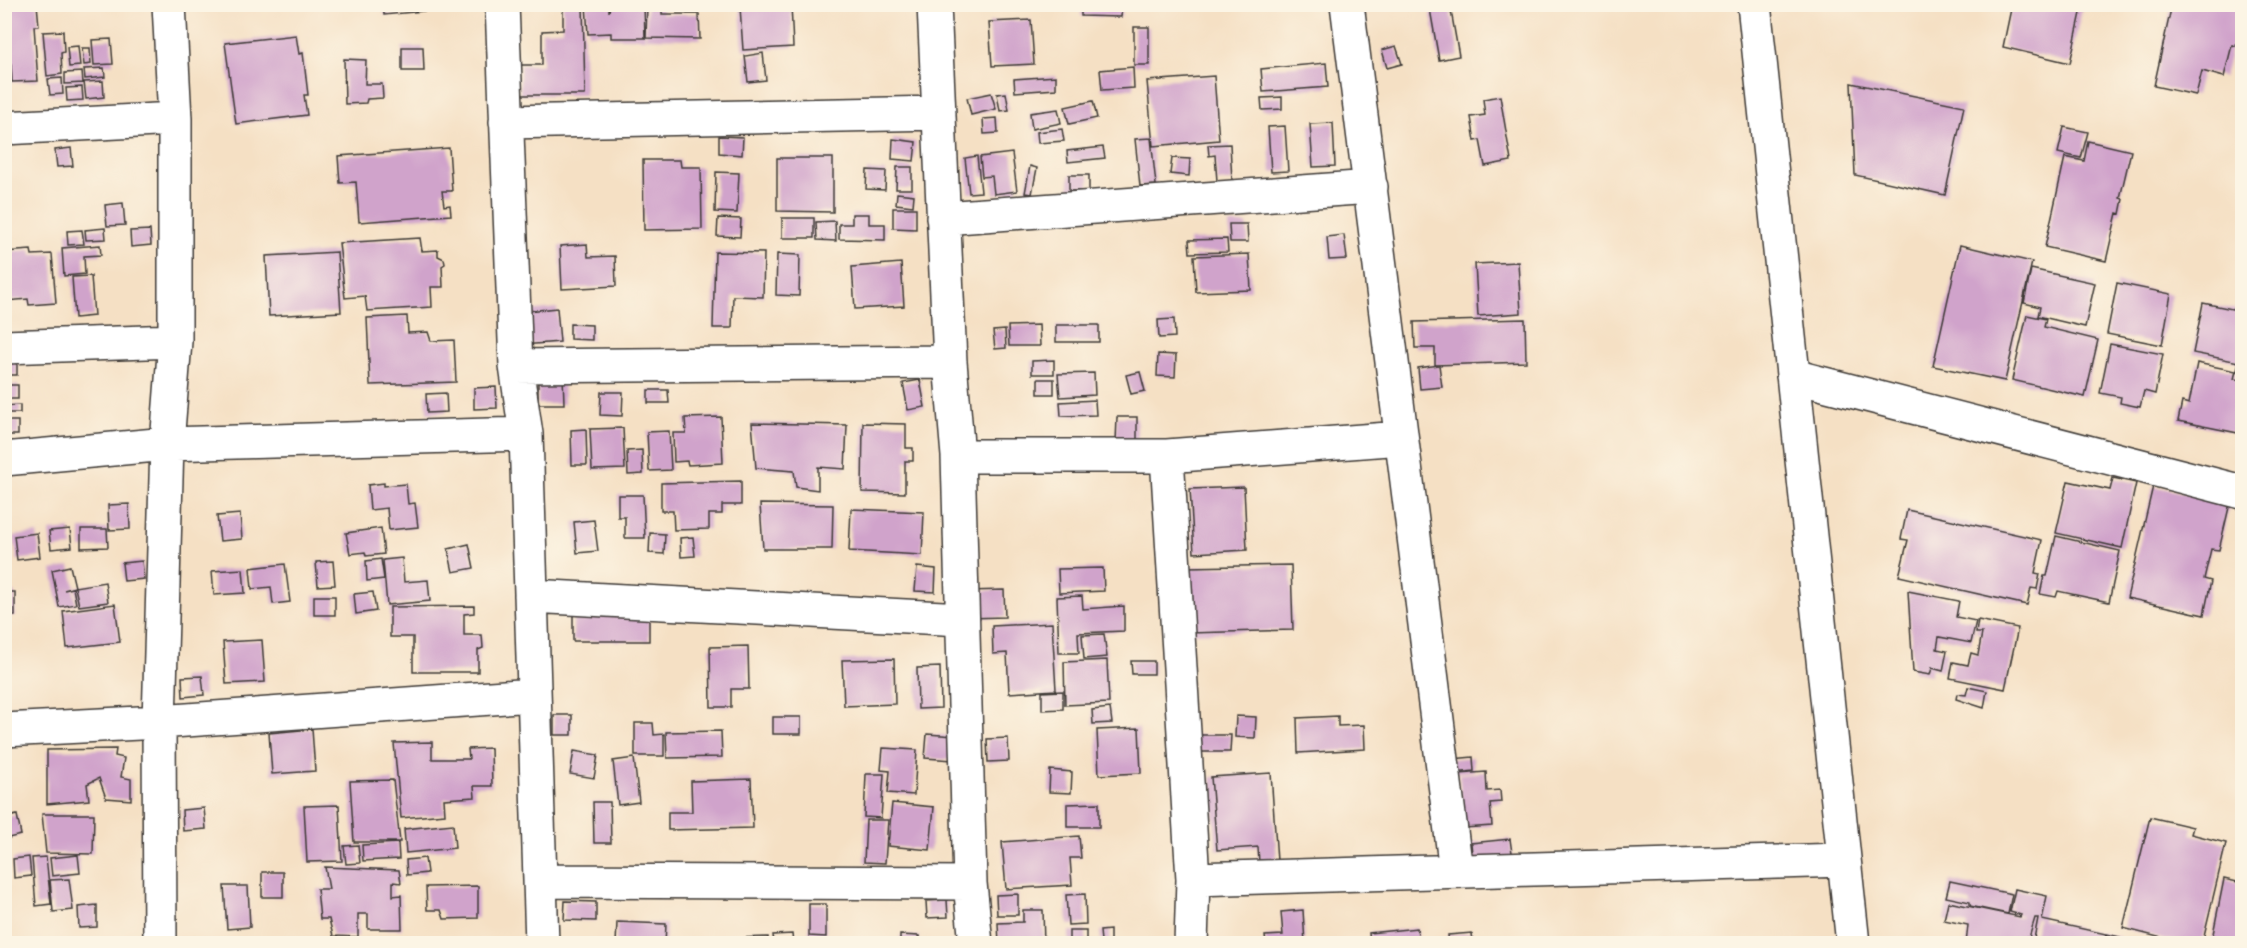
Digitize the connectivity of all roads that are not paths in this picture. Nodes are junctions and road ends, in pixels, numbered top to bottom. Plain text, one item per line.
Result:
1 (169, 4) edge
2 (502, 4) edge
3 (934, 4) edge
4 (1347, 4) edge
5 (1754, 4) edge
6 (939, 113) junction
7 (175, 119) junction
8 (506, 122) junction
9 (4, 128) edge
10 (1371, 187) junction
11 (943, 218) junction
12 (175, 340) junction
13 (4, 347) edge
14 (950, 362) junction
15 (516, 366) junction
16 (1793, 376) junction
17 (526, 434) junction
18 (1401, 438) junction
19 (167, 444) junction
20 (958, 456) junction
21 (1167, 456) junction
22 (4, 459) edge
23 (2242, 492) edge
24 (531, 596) junction
25 (962, 619) junction
26 (533, 695) junction
27 (159, 722) junction
28 (4, 730) edge
29 (1844, 860) junction
30 (1456, 871) junction
31 (1193, 879) junction
32 (541, 881) junction
33 (970, 883) junction
34 (160, 944) edge
35 (542, 944) edge
36 (976, 944) edge
37 (1191, 944) edge
38 (1853, 944) edge

1 - 7 street
2 - 8 street
3 - 6 street
4 - 10 street
5 - 16 street
6 - 8 street
6 - 11 street
7 - 9 street
7 - 12 street
8 - 15 street
10 - 11 street
10 - 18 street
11 - 14 street
12 - 13 street
12 - 19 street
14 - 15 street
14 - 20 street
15 - 17 street
16 - 23 street
16 - 29 street
17 - 19 street
17 - 24 street
18 - 21 street
18 - 30 street
19 - 22 street
19 - 27 street
20 - 21 street
20 - 25 street
21 - 31 street
24 - 25 street
24 - 26 street
25 - 33 street
26 - 27 street
26 - 32 street
27 - 28 street
27 - 34 street
29 - 30 street
29 - 38 street
30 - 31 street
31 - 37 street
32 - 33 street
32 - 35 street
33 - 36 street

